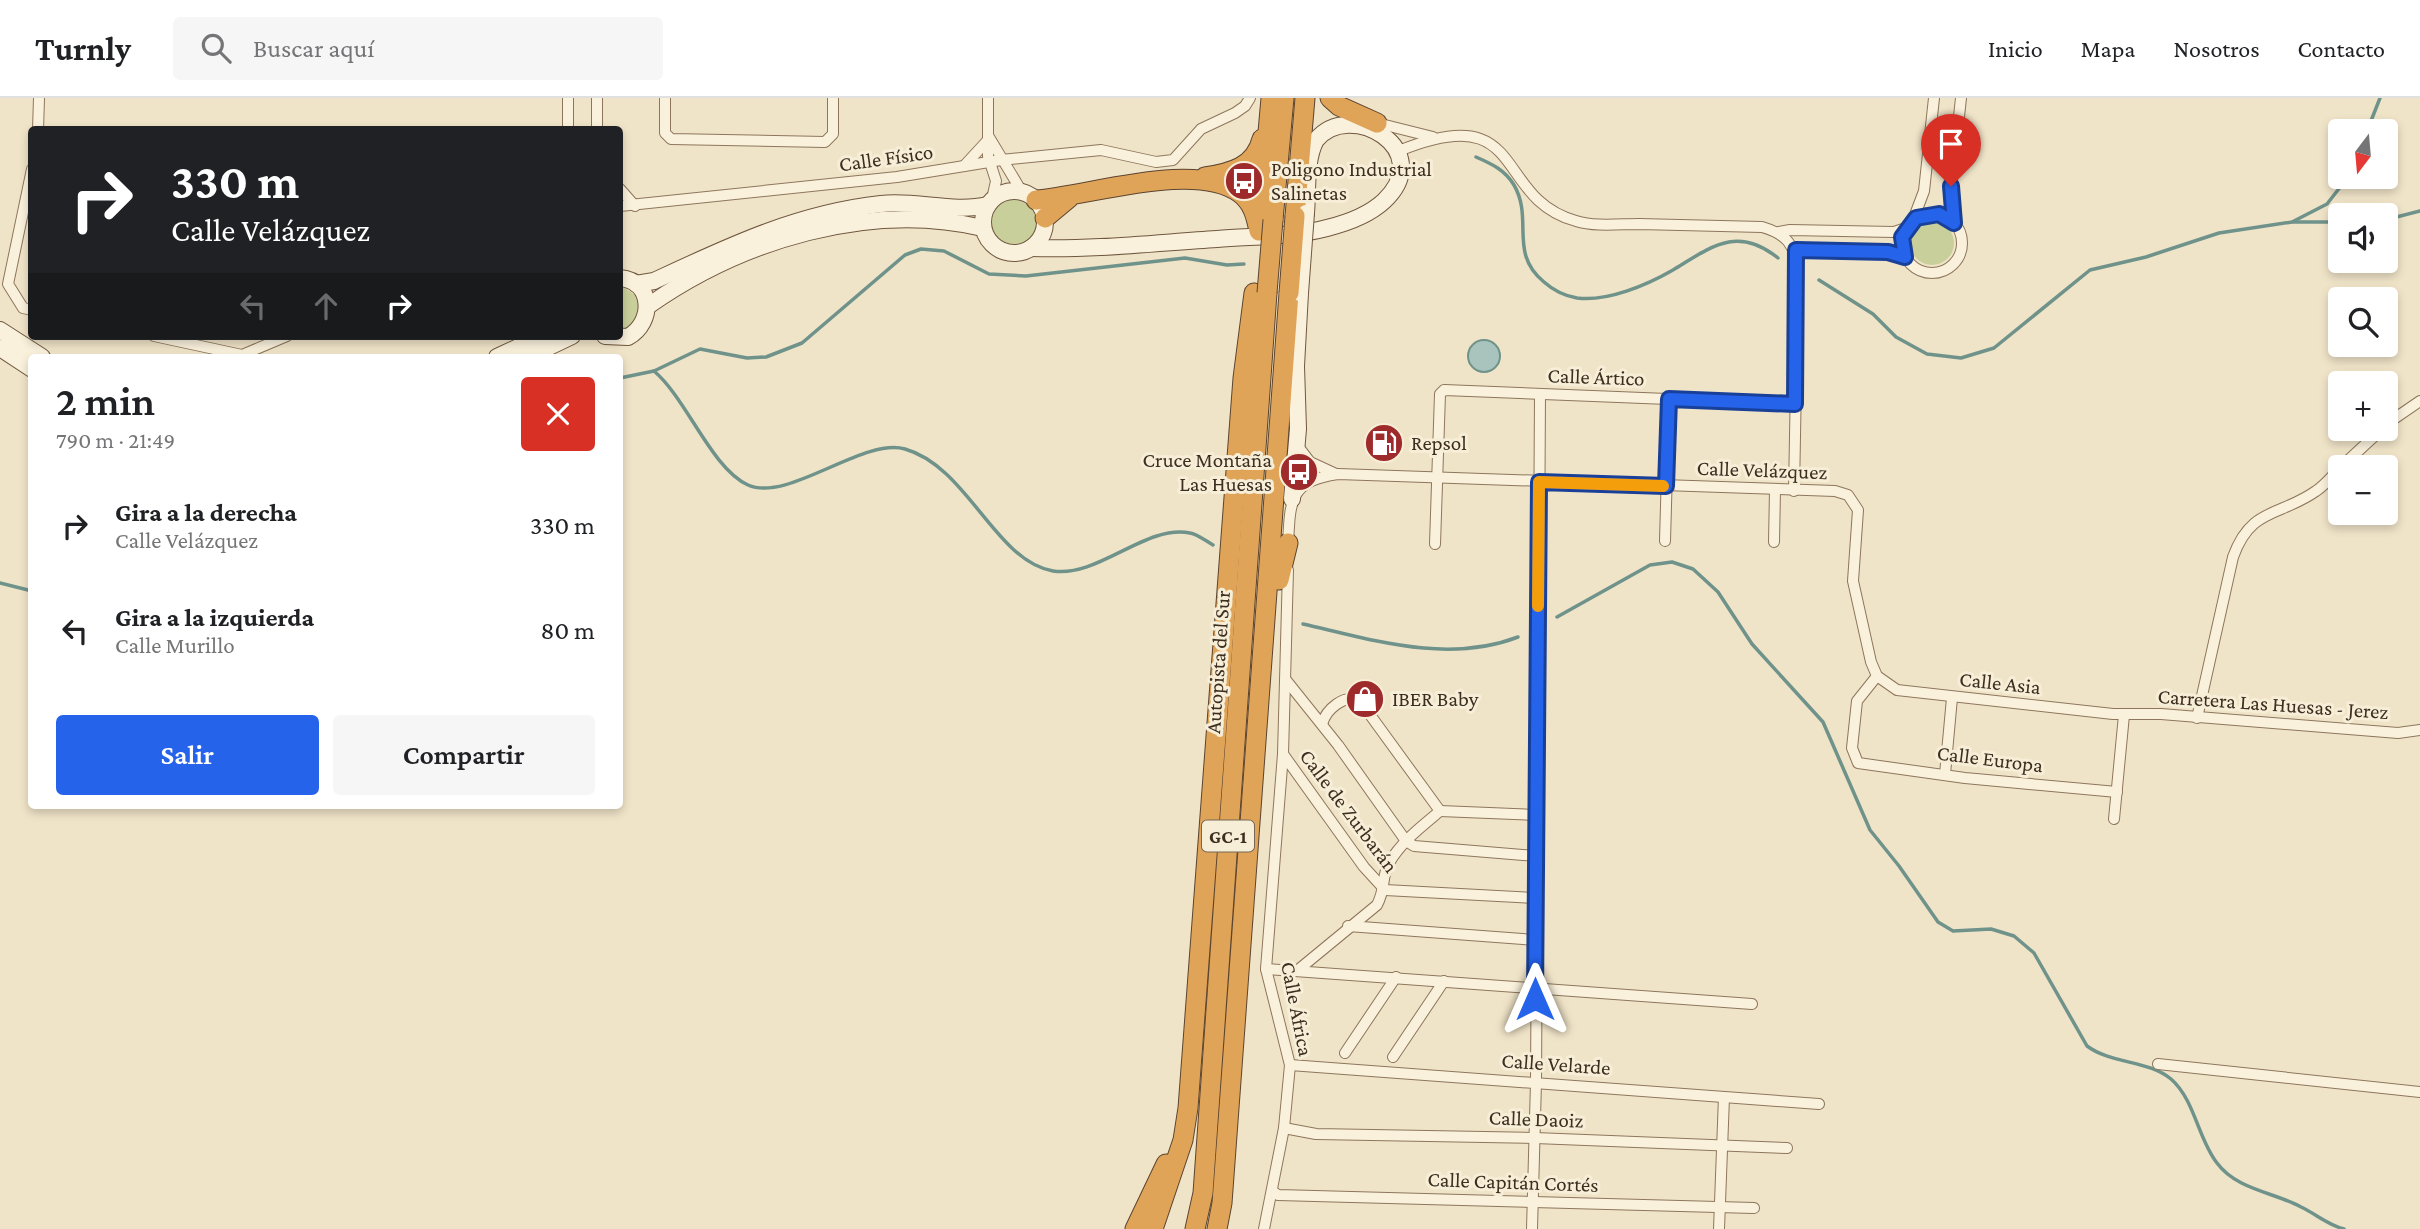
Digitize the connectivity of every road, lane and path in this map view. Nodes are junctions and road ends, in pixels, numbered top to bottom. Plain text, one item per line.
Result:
1 (39, 98) edge
2 (569, 98) edge
3 (597, 98) edge
4 (665, 98) edge
5 (833, 98) edge
6 (988, 98) edge
7 (1250, 98) edge
8 (1271, 98) edge
9 (1284, 98) edge
10 (1305, 98) edge
11 (1316, 98) edge
12 (1330, 98) edge
13 (1934, 98) edge
14 (1961, 98) edge
15 (1267, 122) junction
16 (1377, 122) junction
17 (38, 126) edge
18 (568, 126) edge
19 (597, 126) edge
20 (988, 137) junction
21 (1433, 137) junction
22 (1399, 151) junction
23 (1310, 158) junction
24 (1002, 160) junction
25 (989, 162) junction
26 (964, 166) junction
27 (1186, 180) junction
28 (28, 188) edge
29 (1951, 190) junction
30 (1924, 191) junction
31 (623, 192) edge
32 (1029, 196) junction
33 (1069, 198) junction
34 (990, 202) junction
35 (623, 206) edge
36 (635, 206) junction
37 (1935, 214) junction
38 (1301, 215) junction
39 (1045, 223) junction
40 (1954, 223) junction
41 (1909, 224) junction
42 (1264, 226) junction
43 (983, 228) junction
44 (1779, 232) junction
45 (1031, 248) junction
46 (1077, 249) junction
47 (1796, 250) junction
48 (1905, 257) junction
49 (625, 278) edge
50 (1261, 293) junction
51 (1295, 293) junction
52 (648, 306) junction
53 (28, 309) edge
54 (0, 330) edge
55 (623, 337) edge
56 (173, 340) edge
57 (278, 340) edge
58 (534, 340) edge
59 (564, 340) edge
60 (0, 348) edge
61 (37, 354) edge
62 (237, 354) edge
63 (244, 354) edge
64 (504, 354) edge
65 (534, 354) edge
66 (28, 366) edge
67 (1296, 366) junction
68 (1541, 394) junction
69 (1669, 399) junction
70 (1795, 400) junction
71 (2420, 401) edge
72 (2398, 416) edge
73 (2368, 441) edge
74 (1297, 445) junction
75 (2354, 455) edge
76 (1338, 474) junction
77 (1437, 479) junction
78 (2328, 480) edge
79 (1539, 482) junction
80 (1666, 486) junction
81 (1775, 490) junction
82 (1794, 491) junction
83 (1292, 499) junction
84 (1665, 541) dead end
85 (1774, 542) dead end
86 (1288, 543) junction
87 (1435, 544) dead end
88 (1279, 581) junction
89 (1877, 676) junction
90 (1286, 680) junction
91 (1261, 694) junction
92 (1952, 698) junction
93 (1307, 705) junction
94 (1330, 709) junction
95 (2124, 715) junction
96 (2197, 718) junction
97 (1322, 724) junction
98 (2420, 730) edge
99 (1283, 754) junction
100 (1945, 774) junction
101 (2117, 792) junction
102 (1440, 811) junction
103 (1536, 815) junction
104 (2115, 819) dead end
105 (1406, 841) junction
106 (1535, 856) junction
107 (1385, 890) junction
108 (1535, 898) junction
109 (1348, 926) junction
110 (1535, 940) junction
111 (1266, 969) junction
112 (1298, 970) junction
113 (1396, 977) junction
114 (1444, 981) junction
115 (1536, 987) junction
116 (1752, 1004) dead end
117 (1345, 1054) dead end
118 (1393, 1057) dead end
119 (1290, 1065) junction
120 (2158, 1065) dead end
121 (1536, 1082) junction
122 (2420, 1092) edge
123 (1724, 1097) junction
124 (1819, 1104) dead end
125 (1188, 1108) junction
126 (1284, 1128) junction
127 (1535, 1138) junction
128 (1723, 1145) junction
129 (1787, 1148) dead end
130 (1272, 1192) junction
131 (1532, 1202) junction
132 (1720, 1207) junction
133 (1754, 1208) dead end
134 (1135, 1229) edge
135 (1153, 1229) edge
136 (1195, 1229) edge
137 (1217, 1229) edge
138 (1264, 1229) edge
139 (1532, 1229) edge
140 (1719, 1229) edge

1 - 17 street
2 - 18 street
3 - 19 street
4 - 5 street
6 - 20 street
7 - 24 street, Calle Físico
8 - 15 highway
9 - 42 highway, Autopista del Sur / GC-1
10 - 38 highway, GC-1
11 - 23 highway
12 - 16 highway
13 - 30 street
14 - 29 street
15 - 27 highway
15 - 42 highway
16 - 21 street
16 - 22 street
16 - 23 street
20 - 24 street
20 - 25 street
20 - 26 street
21 - 22 street
21 - 44 street
22 - 46 street
23 - 38 street
24 - 25 street, Calle Físico
24 - 32 street
25 - 26 street, Calle Físico
25 - 34 street
26 - 36 street, Calle Físico
27 - 33 highway
27 - 42 highway
28 - 53 street
29 - 37 street
29 - 40 street
30 - 37 street
30 - 41 street
31 - 36 street
32 - 33 highway
32 - 34 street
32 - 39 street
33 - 39 highway
34 - 43 street
34 - 49 street
35 - 36 street, Calle Físico
37 - 40 street
37 - 41 street
38 - 51 highway, GC-1, bridge
39 - 45 street
39 - 46 street
40 - 48 street
41 - 44 street
41 - 48 street
42 - 50 highway, Autopista del Sur / GC-1, bridge
43 - 45 street
43 - 52 street
44 - 47 street
45 - 46 street
47 - 48 street
47 - 70 street
49 - 52 street
50 - 125 highway
50 - 136 highway, Autopista del Sur / GC-1
51 - 67 street
51 - 91 highway, GC-1
52 - 55 street
54 - 61 street
56 - 62 street
57 - 63 street
58 - 64 street
59 - 65 street
60 - 66 street
67 - 74 street
67 - 88 highway
68 - 69 street, Calle Ártico
68 - 77 street, Calle Ártico
68 - 79 street
69 - 70 street, Calle Ártico
69 - 80 street
70 - 82 street
71 - 72 street
73 - 75 street
74 - 76 street, Calle Velázquez
74 - 83 street
76 - 77 street, Calle Velázquez
76 - 83 street, Calle Velázquez
77 - 79 street, Calle Velázquez
77 - 87 street
78 - 96 street
79 - 80 street, Calle Velázquez
79 - 103 street
80 - 81 street, Calle Velázquez
80 - 84 street
81 - 82 street, Calle Velázquez
81 - 85 street
82 - 89 street, Calle Velázquez
83 - 86 street, Calle África
86 - 88 highway
86 - 90 street, Calle África
88 - 91 highway
89 - 92 street, Calle Asia
89 - 100 street, Calle Europa
90 - 93 street
90 - 99 street, Calle África
91 - 137 highway, GC-1
92 - 95 street, Calle Asia
92 - 100 street
93 - 94 street
93 - 97 street
94 - 97 street
94 - 102 street
95 - 96 street, Carretera Las Huesas - Jerez
95 - 101 street
96 - 98 street, Carretera Las Huesas - Jerez
97 - 105 street
99 - 107 street, Calle de Zurbarán
99 - 111 street, Calle África
100 - 101 street, Calle Europa
101 - 104 street
102 - 103 street
102 - 105 street
103 - 106 street
105 - 106 street
105 - 107 street
106 - 108 street
107 - 108 street
107 - 109 street
108 - 110 street
109 - 110 street
109 - 112 street
110 - 115 street
111 - 112 street
111 - 119 street, Calle África
112 - 113 street
113 - 114 street
113 - 117 street
114 - 115 street
114 - 118 street
115 - 116 street
115 - 121 street
119 - 121 street, Calle Velarde
119 - 126 street, Calle África
120 - 122 street
121 - 123 street, Calle Velarde
121 - 127 street
123 - 124 street, Calle Velarde
123 - 128 street
125 - 134 highway
125 - 135 highway
126 - 127 street, Calle Daoiz
126 - 130 street, Calle África
127 - 128 street, Calle Daoiz
127 - 131 street
128 - 129 street, Calle Daoiz
128 - 132 street
130 - 131 street, Calle Capitán Cortés
130 - 138 street, Calle África
131 - 132 street, Calle Capitán Cortés
131 - 139 street
132 - 133 street, Calle Capitán Cortés
132 - 140 street

